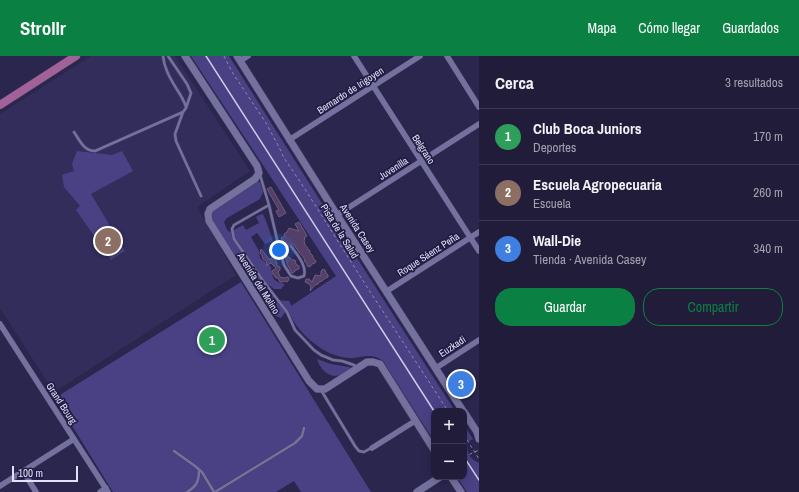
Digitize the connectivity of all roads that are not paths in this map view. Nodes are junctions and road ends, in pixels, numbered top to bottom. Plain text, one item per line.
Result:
1 (76, 56) edge
2 (163, 56) edge
3 (168, 56) edge
4 (185, 56) edge
5 (248, 56) edge
6 (354, 56) edge
7 (420, 56) edge
8 (447, 56) edge
9 (239, 58) edge
10 (373, 86) junction
11 (0, 104) edge
12 (479, 107) edge
13 (186, 108) junction
14 (184, 112) junction
15 (479, 124) edge
16 (74, 132) dead end
17 (289, 140) junction
18 (421, 161) junction
19 (259, 173) junction
20 (201, 196) dead end
21 (269, 206) junction
22 (337, 215) junction
23 (479, 232) edge
24 (470, 238) junction
25 (291, 246) dead end
26 (479, 251) edge
27 (387, 291) junction
28 (0, 324) edge
29 (479, 340) edge
30 (357, 368) junction
31 (436, 368) junction
32 (321, 388) junction
33 (461, 408) edge
34 (467, 417) edge
35 (415, 421) junction
36 (304, 428) dead end
37 (478, 435) edge
38 (74, 439) junction
39 (431, 445) edge
40 (372, 448) joint
41 (174, 451) dead end
42 (199, 469) junction
43 (23, 471) junction
44 (435, 480) edge
45 (453, 480) edge
46 (0, 486) edge
47 (107, 490) edge
48 (36, 492) edge
49 (100, 492) edge
50 (187, 492) edge
51 (215, 492) edge
52 (417, 492) edge
53 (461, 492) edge

1 - 11 main road
2 - 13 lane
3 - 13 lane
4 - 19 street
5 - 9 street
6 - 10 street, Belgrano
7 - 10 street, Bernardo de Irigoyen
8 - 12 street
9 - 17 street, Avenida Casey
10 - 17 street, Bernardo de Irigoyen
10 - 18 street, Belgrano
13 - 14 lane
14 - 16 lane
14 - 20 lane
15 - 18 street, Juvenilla
17 - 22 street, Avenida Casey
18 - 22 street, Juvenilla
18 - 24 street, Belgrano
19 - 21 lane
19 - 32 street, Avenida del Molino
21 - 25 lane
21 - 30 lane
22 - 27 street, Avenida Casey
23 - 24 street, Roque Sáenz Peña
24 - 26 street, Belgrano
24 - 27 street, Roque Sáenz Peña
27 - 31 street, Avenida Casey
28 - 38 street, Grand Bourg
29 - 31 street, Euzkadi
30 - 32 street
30 - 35 street
31 - 33 street, Avenida Casey
32 - 40 lane
34 - 37 street, Avenida Casey
35 - 39 street
35 - 40 street
36 - 51 lane
38 - 43 street
38 - 47 street, Grand Bourg
41 - 42 lane
42 - 50 lane
42 - 51 lane
43 - 46 street
43 - 48 street
44 - 52 street
45 - 53 street
47 - 49 street

